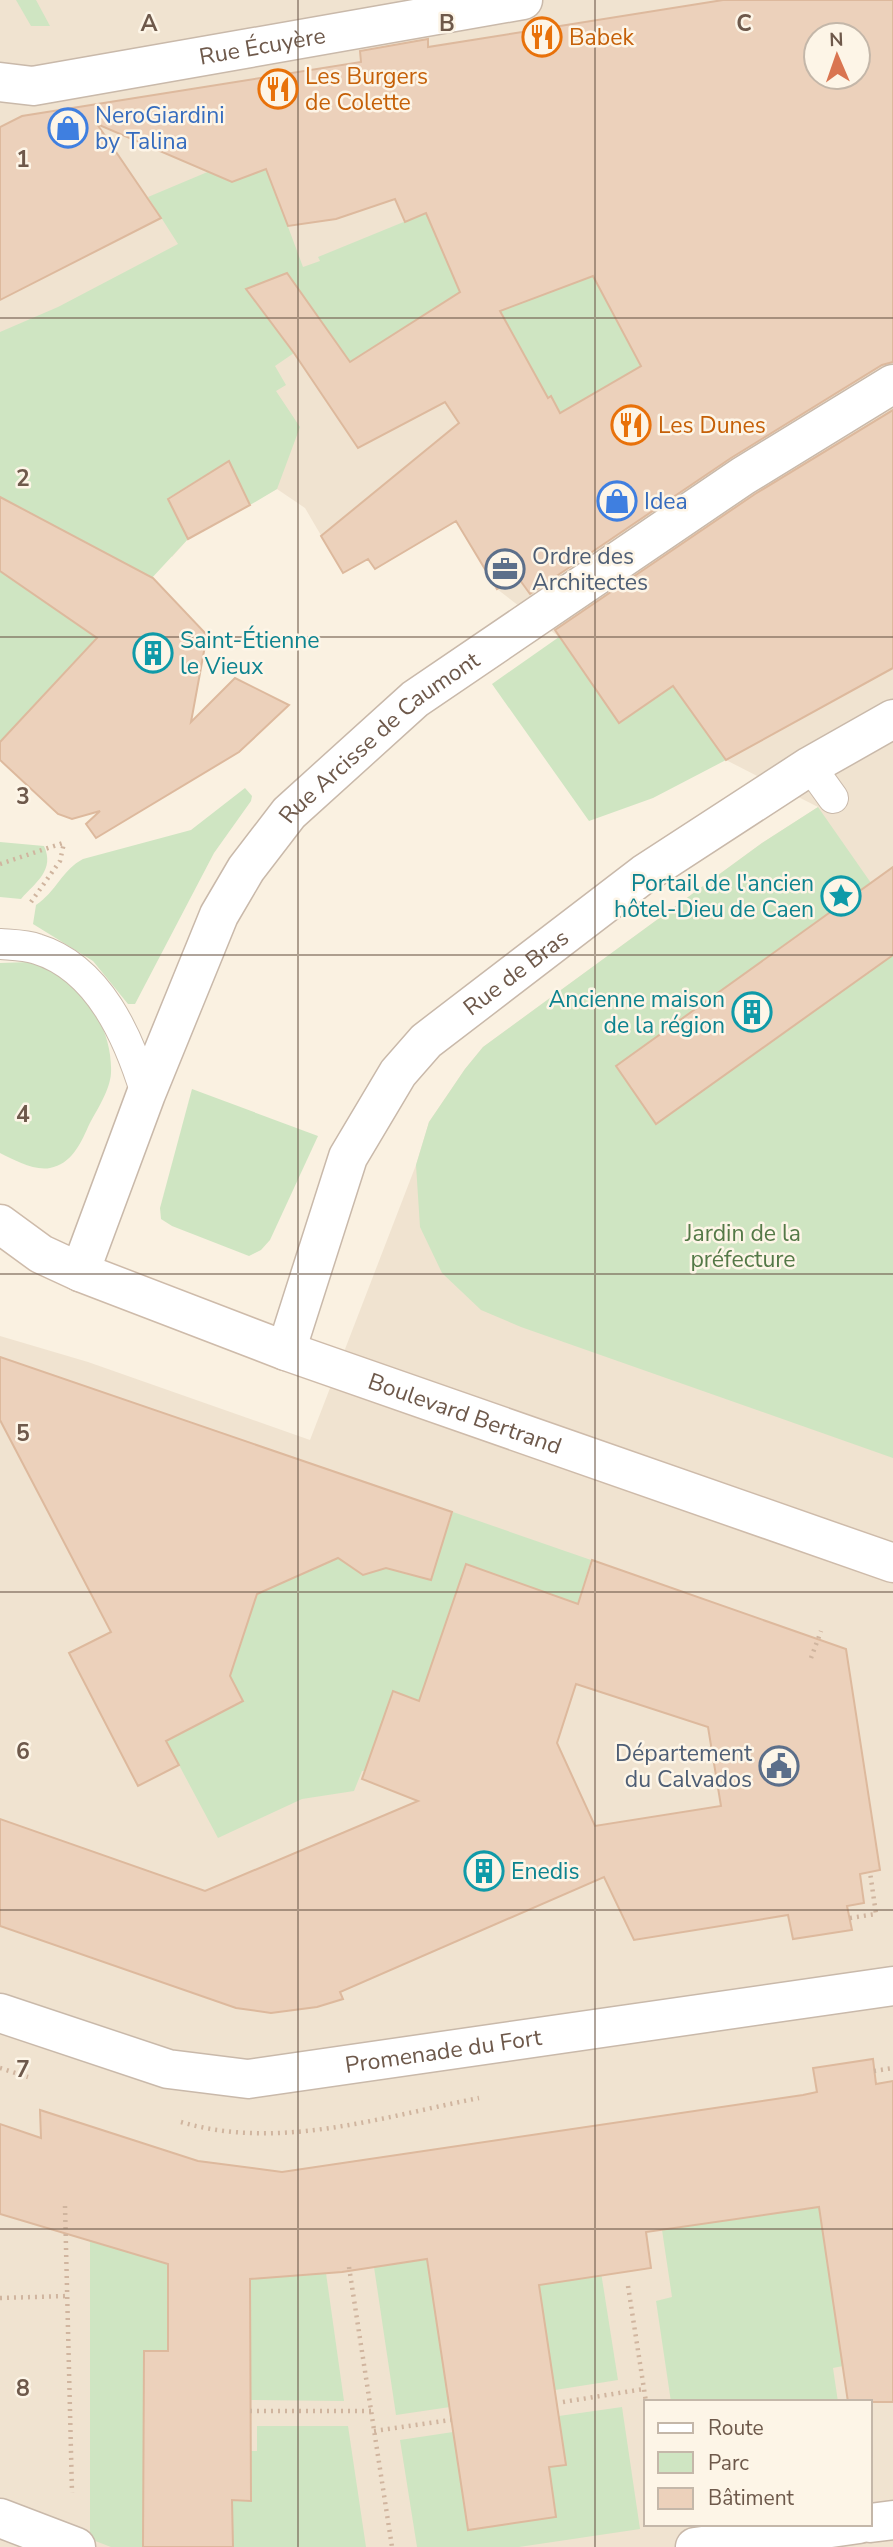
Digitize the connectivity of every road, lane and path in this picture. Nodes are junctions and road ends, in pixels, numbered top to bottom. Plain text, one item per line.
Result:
1 (523, 0) edge
2 (17, 84) edge
3 (0, 103) edge
4 (893, 384) edge
5 (893, 719) edge
6 (810, 766) junction
7 (833, 797) dead end
8 (0, 864) edge
9 (25, 911) dead end
10 (0, 944) edge
11 (146, 1094) junction
12 (0, 1224) edge
13 (0, 1244) edge
14 (41, 1254) junction
15 (80, 1272) junction
16 (286, 1351) junction
17 (893, 1563) edge
18 (821, 1631) dead end
19 (811, 1658) dead end
20 (870, 1872) dead end
21 (850, 1918) dead end
22 (893, 1986) edge
23 (0, 2013) edge
24 (893, 2068) edge
25 (874, 2071) dead end
26 (65, 2206) dead end
27 (349, 2267) dead end
28 (628, 2286) dead end
29 (68, 2296) junction
30 (0, 2298) edge
31 (644, 2389) junction
32 (646, 2400) edge
33 (563, 2402) dead end
34 (250, 2410) dead end
35 (371, 2411) junction
36 (452, 2420) dead end
37 (374, 2431) junction
38 (0, 2518) edge
39 (893, 2519) edge
40 (872, 2523) edge
41 (845, 2526) edge
42 (75, 2546) edge
43 (392, 2547) edge
44 (695, 2547) edge

1 - 2 street, Rue Écuyère
2 - 3 street, Rue Écuyère
4 - 11 street, Rue Arcisse de Caumont
5 - 6 street, Rue de Bras
6 - 7 lane
6 - 16 street, Rue de Bras
8 - 9 path
10 - 11 lane
11 - 15 street, Rue Arcisse de Caumont
12 - 14 street, Boulevard Bertrand
13 - 14 street, Boulevard Bertrand
14 - 15 street, Boulevard Bertrand
15 - 16 street, Boulevard Bertrand
16 - 17 street, Boulevard Bertrand
18 - 19 path
20 - 21 path
22 - 23 street, Promenade du Fort
24 - 25 path
26 - 29 path
27 - 35 path
28 - 31 path
29 - 30 path
29 - 42 path
31 - 32 path
31 - 33 path
34 - 35 path
35 - 37 path
36 - 37 path
37 - 43 path
38 - 42 street
39 - 40 street
41 - 44 street

